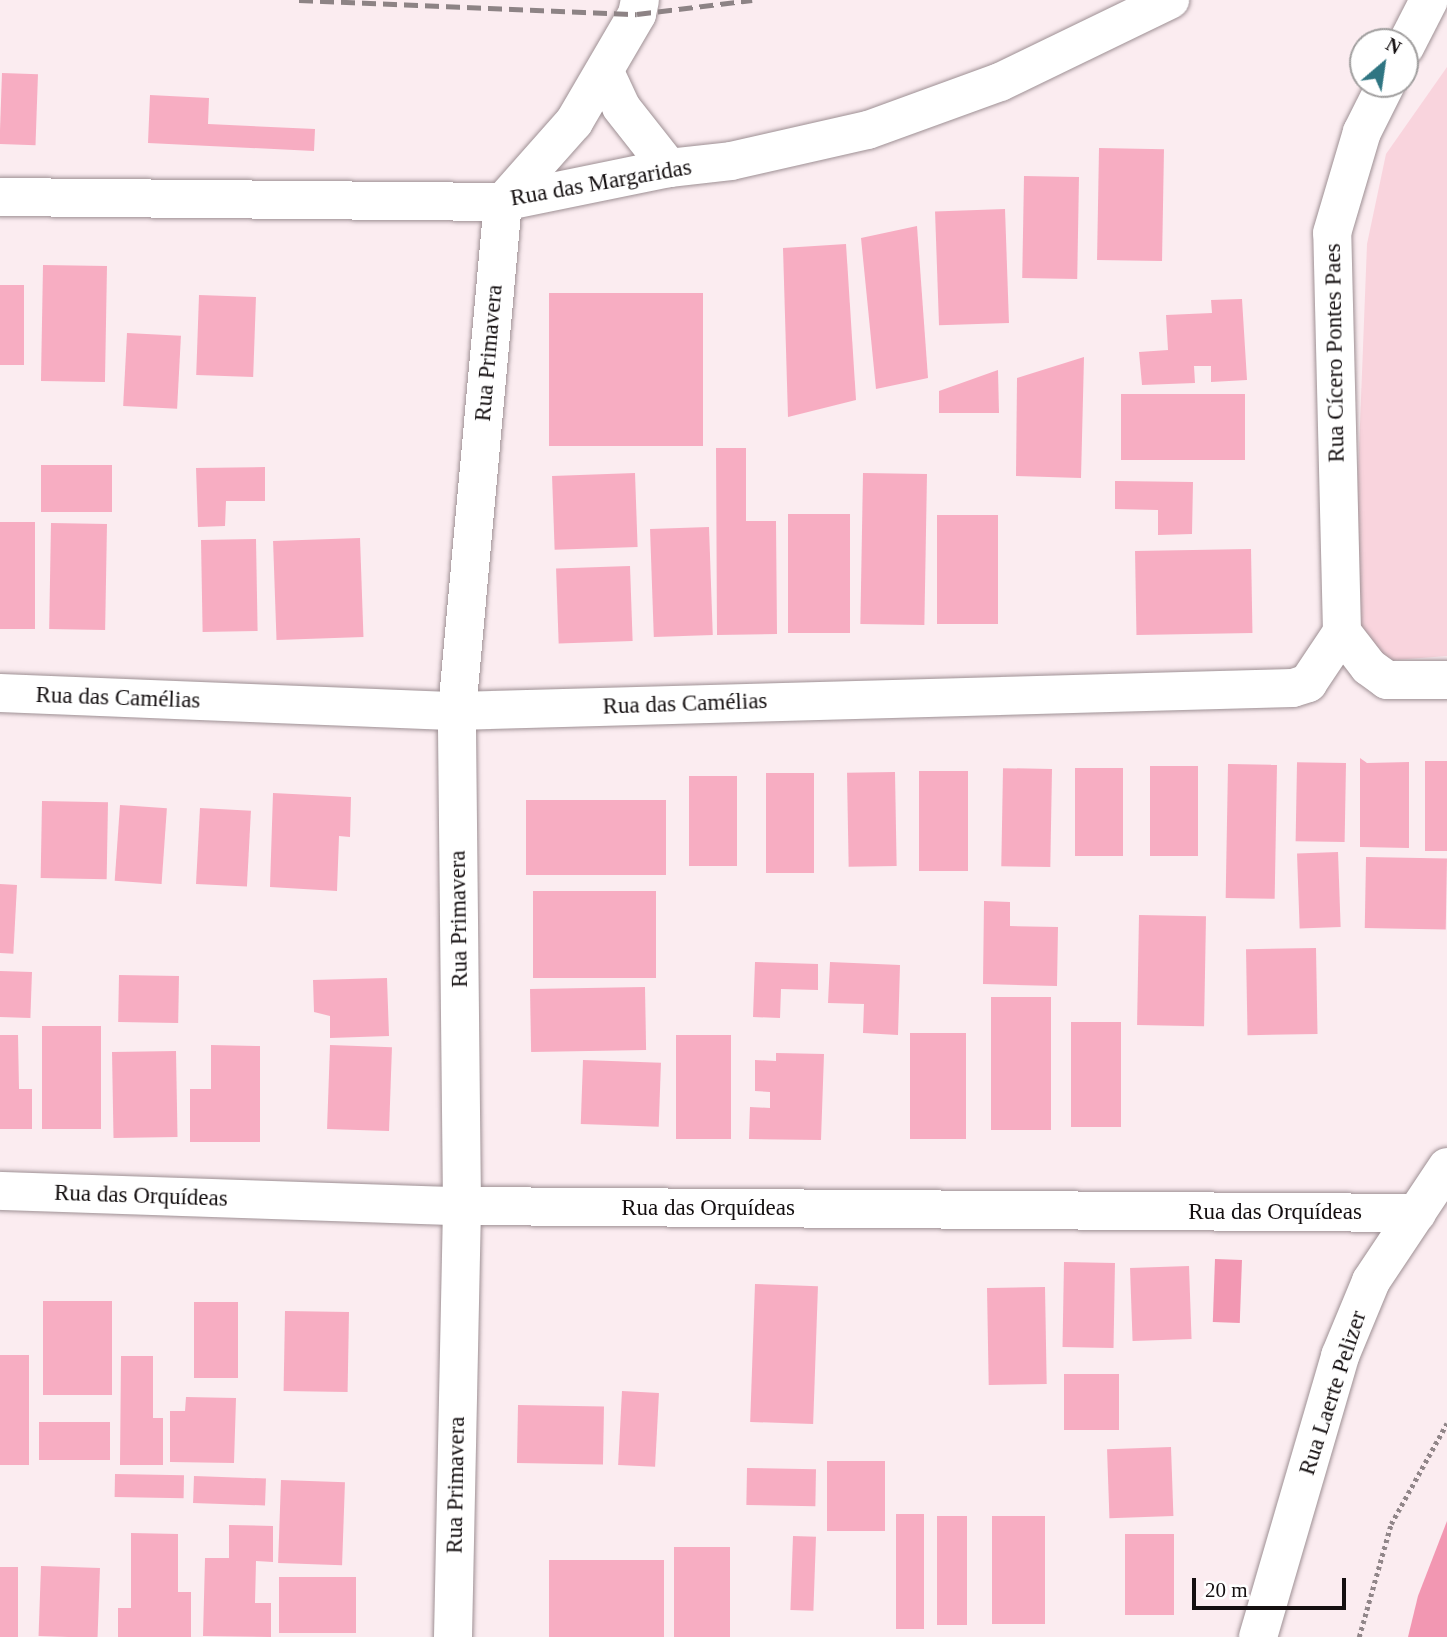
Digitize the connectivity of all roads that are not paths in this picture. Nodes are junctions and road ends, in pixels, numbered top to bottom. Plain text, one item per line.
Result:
1 (640, 0) edge
2 (1170, 0) edge
3 (1429, 0) edge
4 (1415, 28) edge
5 (605, 72) junction
6 (1380, 98) edge
7 (669, 168) junction
8 (0, 197) edge
9 (503, 202) junction
10 (1342, 632) junction
11 (1447, 680) edge
12 (0, 693) edge
13 (457, 710) junction
14 (1447, 1167) edge
15 (0, 1191) edge
16 (462, 1206) junction
17 (1417, 1213) junction
18 (453, 1637) edge
19 (1258, 1637) edge

1 - 5 street
2 - 7 street, Rua das Margaridas
3 - 4 street
5 - 7 street
5 - 9 street
6 - 10 street, Rua Cícero Pontes Paes
7 - 9 street, Rua das Margaridas
8 - 9 street, Rua das Margaridas
9 - 13 street, Rua Primavera
10 - 11 street
10 - 13 street, Rua das Camélias
12 - 13 street, Rua das Camélias
13 - 16 street, Rua Primavera
14 - 17 street, Rua Laerte Pelizer
15 - 16 street, Rua das Orquídeas
16 - 17 street, Rua das Orquídeas
16 - 18 street, Rua Primavera
17 - 19 street, Rua Laerte Pelizer

